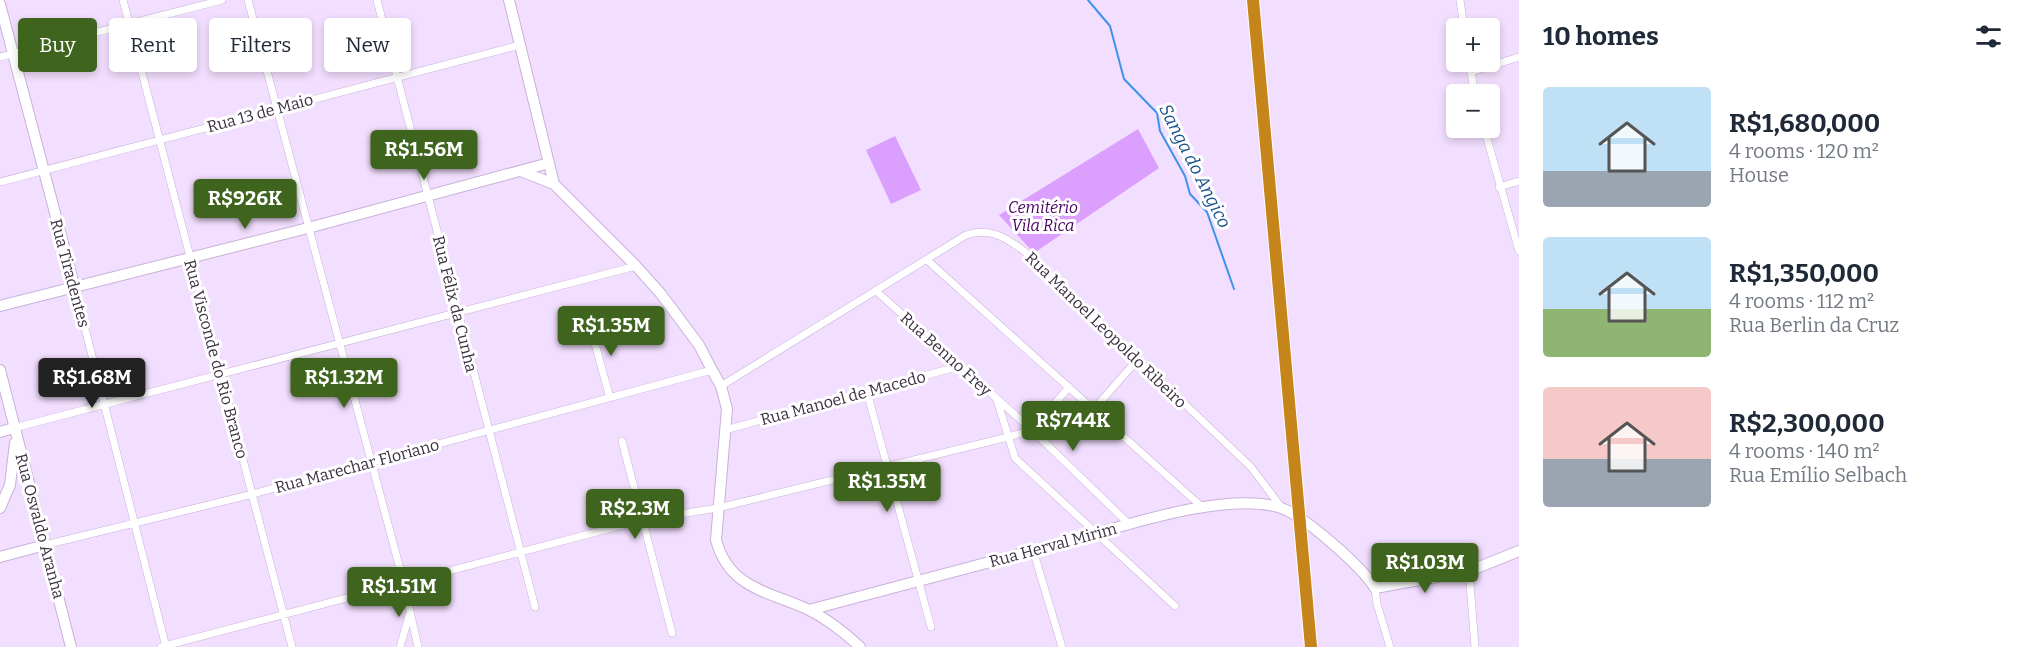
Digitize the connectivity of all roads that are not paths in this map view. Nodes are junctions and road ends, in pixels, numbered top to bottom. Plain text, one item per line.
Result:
1 (123, 0) edge
2 (222, 0) edge
3 (248, 0) edge
4 (377, 0) edge
5 (509, 0) edge
6 (1253, 0) edge
7 (1460, 0) edge
8 (0, 4) edge
9 (128, 18) edge
10 (152, 18) edge
11 (1463, 18) edge
12 (109, 29) edge
13 (520, 45) junction
14 (13, 53) junction
15 (0, 57) edge
16 (1519, 57) edge
17 (1500, 63) edge
18 (141, 72) edge
19 (1471, 72) edge
20 (397, 77) junction
21 (1473, 84) edge
22 (276, 109) junction
23 (1486, 138) edge
24 (159, 140) junction
25 (549, 163) junction
26 (43, 171) junction
27 (523, 172) junction
28 (1519, 181) edge
29 (0, 182) edge
30 (554, 184) junction
31 (1499, 188) junction
32 (428, 195) junction
33 (308, 228) junction
34 (1519, 251) edge
35 (189, 259) junction
36 (927, 260) junction
37 (636, 266) junction
38 (75, 289) junction
39 (876, 291) junction
40 (0, 306) edge
41 (457, 311) junction
42 (589, 322) dead end
43 (339, 342) junction
44 (1138, 360) junction
45 (960, 366) junction
46 (0, 370) edge
47 (712, 370) junction
48 (219, 374) junction
49 (721, 386) junction
50 (1070, 387) junction
51 (867, 392) junction
52 (610, 398) junction
53 (998, 400) junction
54 (103, 405) junction
55 (1094, 409) junction
56 (725, 430) junction
57 (1032, 430) junction
58 (0, 432) edge
59 (15, 432) junction
60 (488, 432) junction
61 (1008, 437) junction
62 (622, 441) dead end
63 (371, 462) junction
64 (888, 468) junction
65 (25, 469) junction
66 (12, 472) junction
67 (253, 494) junction
68 (1202, 507) junction
69 (1281, 507) junction
70 (0, 508) edge
71 (718, 508) junction
72 (1299, 518) junction
73 (642, 520) junction
74 (134, 524) junction
75 (1130, 525) junction
76 (1096, 534) junction
77 (45, 545) junction
78 (1034, 550) junction
79 (1519, 551) edge
80 (519, 553) junction
81 (0, 557) edge
82 (1469, 571) junction
83 (917, 580) junction
84 (404, 584) junction
85 (1375, 588) junction
86 (1175, 606) dead end
87 (536, 607) dead end
88 (410, 610) junction
89 (809, 610) junction
90 (284, 615) junction
91 (931, 627) dead end
92 (672, 633) dead end
93 (71, 647) edge
94 (164, 647) edge
95 (292, 647) edge
96 (400, 647) edge
97 (418, 647) edge
98 (860, 647) edge
99 (1062, 647) edge
100 (1311, 647) edge
101 (1390, 647) edge
102 (1475, 647) edge

1 - 9 street, Rua Visconde do Rio Branco
2 - 10 street
3 - 22 street
4 - 20 street, Rua Félix da Cunha
5 - 13 main road
6 - 72 highway
7 - 11 street
8 - 14 main road, Rua Tiradentes
12 - 14 street
13 - 20 street, Rua 13 de Maio
13 - 25 main road
14 - 15 street
14 - 26 main road, Rua Tiradentes
16 - 17 street
18 - 24 street, Rua Visconde do Rio Branco
19 - 21 street
20 - 22 street, Rua 13 de Maio
20 - 32 street, Rua Félix da Cunha
22 - 24 street, Rua 13 de Maio
22 - 33 street
23 - 31 street
24 - 26 street, Rua 13 de Maio
24 - 35 street, Rua Visconde do Rio Branco
25 - 27 main road
25 - 30 main road
26 - 29 street, Rua 13 de Maio
26 - 38 main road, Rua Tiradentes
27 - 30 main road
27 - 32 main road
28 - 31 street
30 - 37 main road
31 - 34 street
32 - 33 main road
32 - 41 street, Rua Félix da Cunha
33 - 35 main road
33 - 43 street
35 - 38 main road
35 - 48 street, Rua Visconde do Rio Branco
36 - 39 street, Rua Manoel Leopoldo Ribeiro
36 - 44 street, Rua Manoel Leopoldo Ribeiro
36 - 50 street
37 - 41 street
37 - 47 main road
38 - 40 main road
38 - 54 street, Rua Tiradentes
39 - 45 street, Rua Benno Frey
39 - 49 street, Rua Manoel Leopoldo Ribeiro
41 - 43 street
41 - 60 street, Rua Félix da Cunha
42 - 52 street
43 - 48 street
43 - 63 street
44 - 55 street
44 - 69 street, Rua Manoel Leopoldo Ribeiro
45 - 51 street, Rua Manoel de Macedo
45 - 53 street, Rua Benno Frey
46 - 59 main road, Rua Osvaldo Aranha
47 - 49 main road
47 - 52 street, Rua Marechar Floriano
48 - 54 street
48 - 67 street, Rua Visconde do Rio Branco
49 - 56 main road
50 - 55 street
50 - 57 street
51 - 56 street, Rua Manoel de Macedo
51 - 64 street
52 - 60 street, Rua Marechar Floriano
53 - 57 street
53 - 61 street, Rua Benno Frey
54 - 59 street
54 - 74 street, Rua Tiradentes
55 - 68 street
56 - 71 main road
57 - 61 street
57 - 75 street
58 - 59 main road
59 - 65 main road, Rua Osvaldo Aranha
59 - 66 main road
60 - 63 street, Rua Marechar Floriano
60 - 80 street, Rua Félix da Cunha
61 - 64 street
61 - 76 street, Rua Benno Frey
62 - 73 street
63 - 67 street, Rua Marechar Floriano
63 - 84 street
64 - 71 street
64 - 83 street
65 - 66 main road
65 - 77 main road, Rua Osvaldo Aranha
66 - 70 main road
67 - 74 street, Rua Marechar Floriano
67 - 90 street, Rua Visconde do Rio Branco
68 - 69 main road, Rua Herval Mirim
68 - 75 main road, Rua Herval Mirim
69 - 72 main road, Rua Herval Mirim
71 - 73 street
71 - 89 main road
72 - 85 main road, Rua Herval Mirim
72 - 100 highway
73 - 80 street
73 - 92 street
74 - 77 street, Rua Marechar Floriano
74 - 94 street, Rua Tiradentes
75 - 76 main road, Rua Herval Mirim
76 - 78 main road, Rua Herval Mirim
76 - 86 street, Rua Benno Frey
77 - 81 main road, Rua Marechar Floriano
77 - 93 main road, Rua Osvaldo Aranha
78 - 83 main road, Rua Herval Mirim
78 - 99 street
79 - 82 main road
80 - 84 street
80 - 87 street, Rua Félix da Cunha
82 - 85 main road
82 - 102 street
83 - 89 main road, Rua Herval Mirim
83 - 91 street
84 - 88 street
84 - 90 street
85 - 101 street
88 - 96 street
88 - 97 street
89 - 98 main road
90 - 94 street
90 - 95 street, Rua Visconde do Rio Branco

